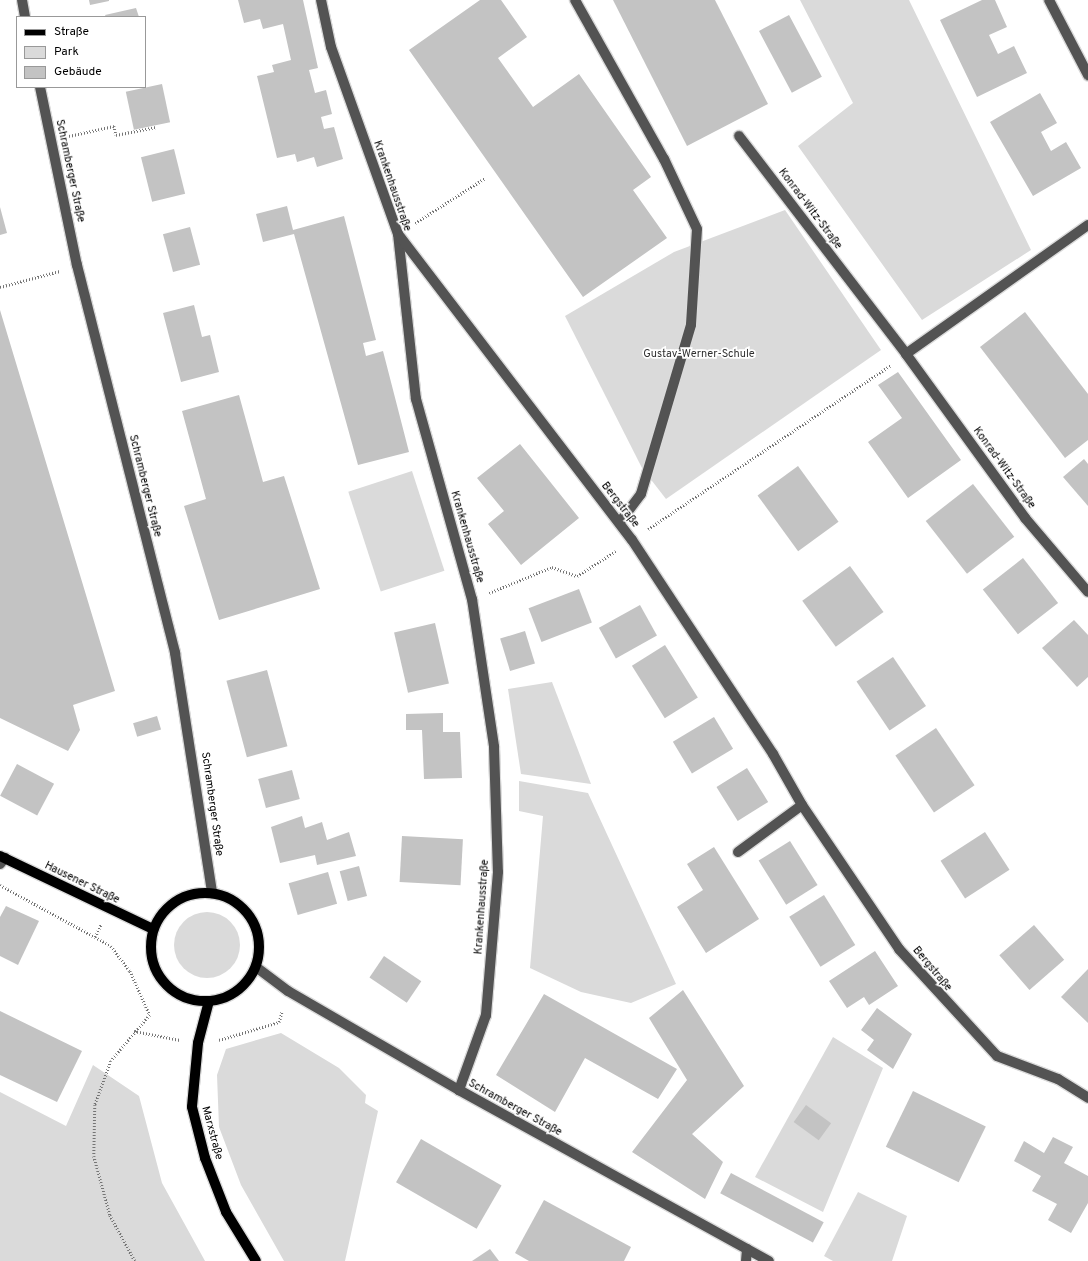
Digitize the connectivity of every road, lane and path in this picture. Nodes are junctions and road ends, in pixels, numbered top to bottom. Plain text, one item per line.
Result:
1 (22, 0) edge
2 (321, 0) edge
3 (575, 0) edge
4 (1049, 0) edge
5 (25, 16) edge
6 (1088, 75) edge
7 (40, 88) edge
8 (156, 128) dead end
9 (739, 136) dead end
10 (51, 140) junction
11 (485, 178) dead end
12 (1088, 225) edge
13 (398, 234) junction
14 (77, 265) junction
15 (0, 287) edge
16 (906, 354) junction
17 (619, 523) junction
18 (632, 540) junction
19 (1088, 592) edge
20 (472, 599) junction
21 (802, 805) junction
22 (738, 852) dead end
23 (2, 859) edge
24 (0, 886) edge
25 (212, 893) junction
26 (109, 910) junction
27 (153, 929) junction
28 (95, 937) junction
29 (256, 967) junction
30 (209, 1001) junction
31 (459, 1090) junction
32 (1088, 1098) edge
33 (747, 1249) junction
34 (134, 1261) edge
35 (256, 1261) edge
36 (746, 1261) edge
37 (769, 1261) edge

1 - 5 street
2 - 13 street, Krankenhausstraße
3 - 17 street
4 - 6 street
7 - 10 street, Schramberger Straße
8 - 10 path
9 - 16 street, Konrad-Witz-Straße
10 - 14 street, Schramberger Straße
11 - 13 path
12 - 16 street
13 - 17 street, Bergstraße
13 - 20 street, Krankenhausstraße
14 - 15 path
14 - 25 street, Schramberger Straße
16 - 18 path
16 - 19 street, Konrad-Witz-Straße
17 - 18 street, Bergstraße
18 - 20 path
18 - 21 street, Bergstraße
20 - 31 street, Krankenhausstraße
21 - 22 street
21 - 32 street, Bergstraße
23 - 26 main road, Hausener Straße
24 - 28 path
25 - 27 main road
25 - 29 main road
26 - 27 main road, Hausener Straße
26 - 28 path
27 - 30 main road
28 - 34 path
29 - 30 main road
29 - 31 street, Schramberger Straße
30 - 35 main road, Marxstraße
31 - 33 street, Schramberger Straße
33 - 36 street
33 - 37 street, Schramberger Straße

